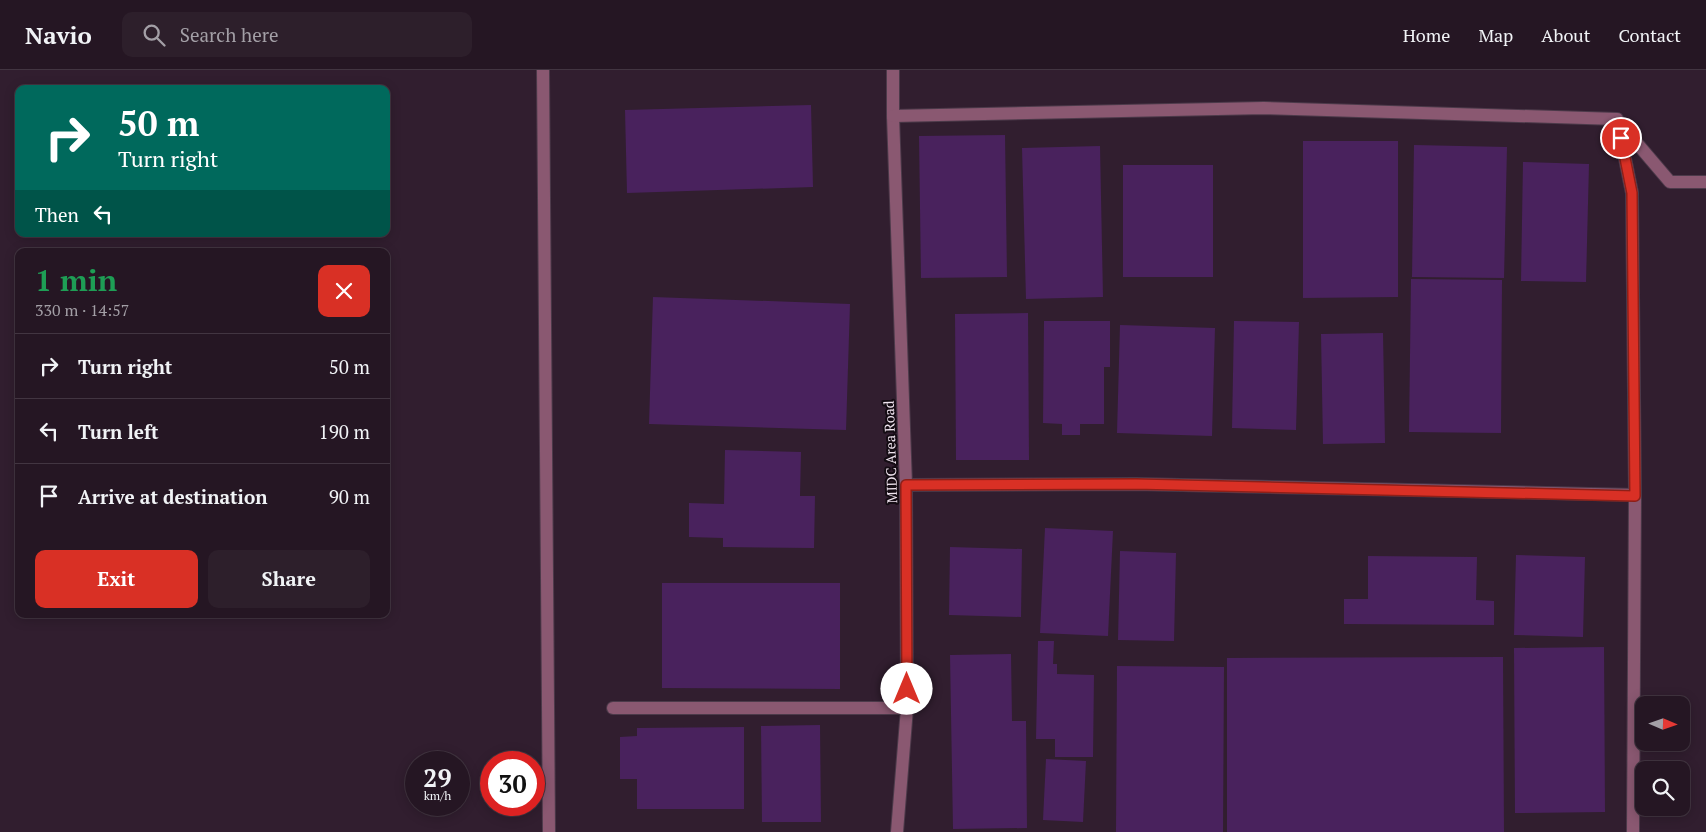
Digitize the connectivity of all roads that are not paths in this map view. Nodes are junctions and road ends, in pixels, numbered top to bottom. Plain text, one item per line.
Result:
1 (543, 70) edge
2 (893, 70) edge
3 (893, 116) junction
4 (1617, 119) junction
5 (1706, 182) edge
6 (906, 485) junction
7 (1635, 496) junction
8 (613, 708) dead end
9 (907, 708) junction
10 (549, 832) edge
11 (897, 832) edge
12 (1633, 832) edge

1 - 10 street
2 - 3 street, MIDC Area Road
3 - 4 street
3 - 6 street, MIDC Area Road
4 - 5 street
4 - 7 street
6 - 7 street
6 - 9 street, MIDC Area Road
7 - 12 street
8 - 9 street
9 - 11 street, MIDC Area Road

